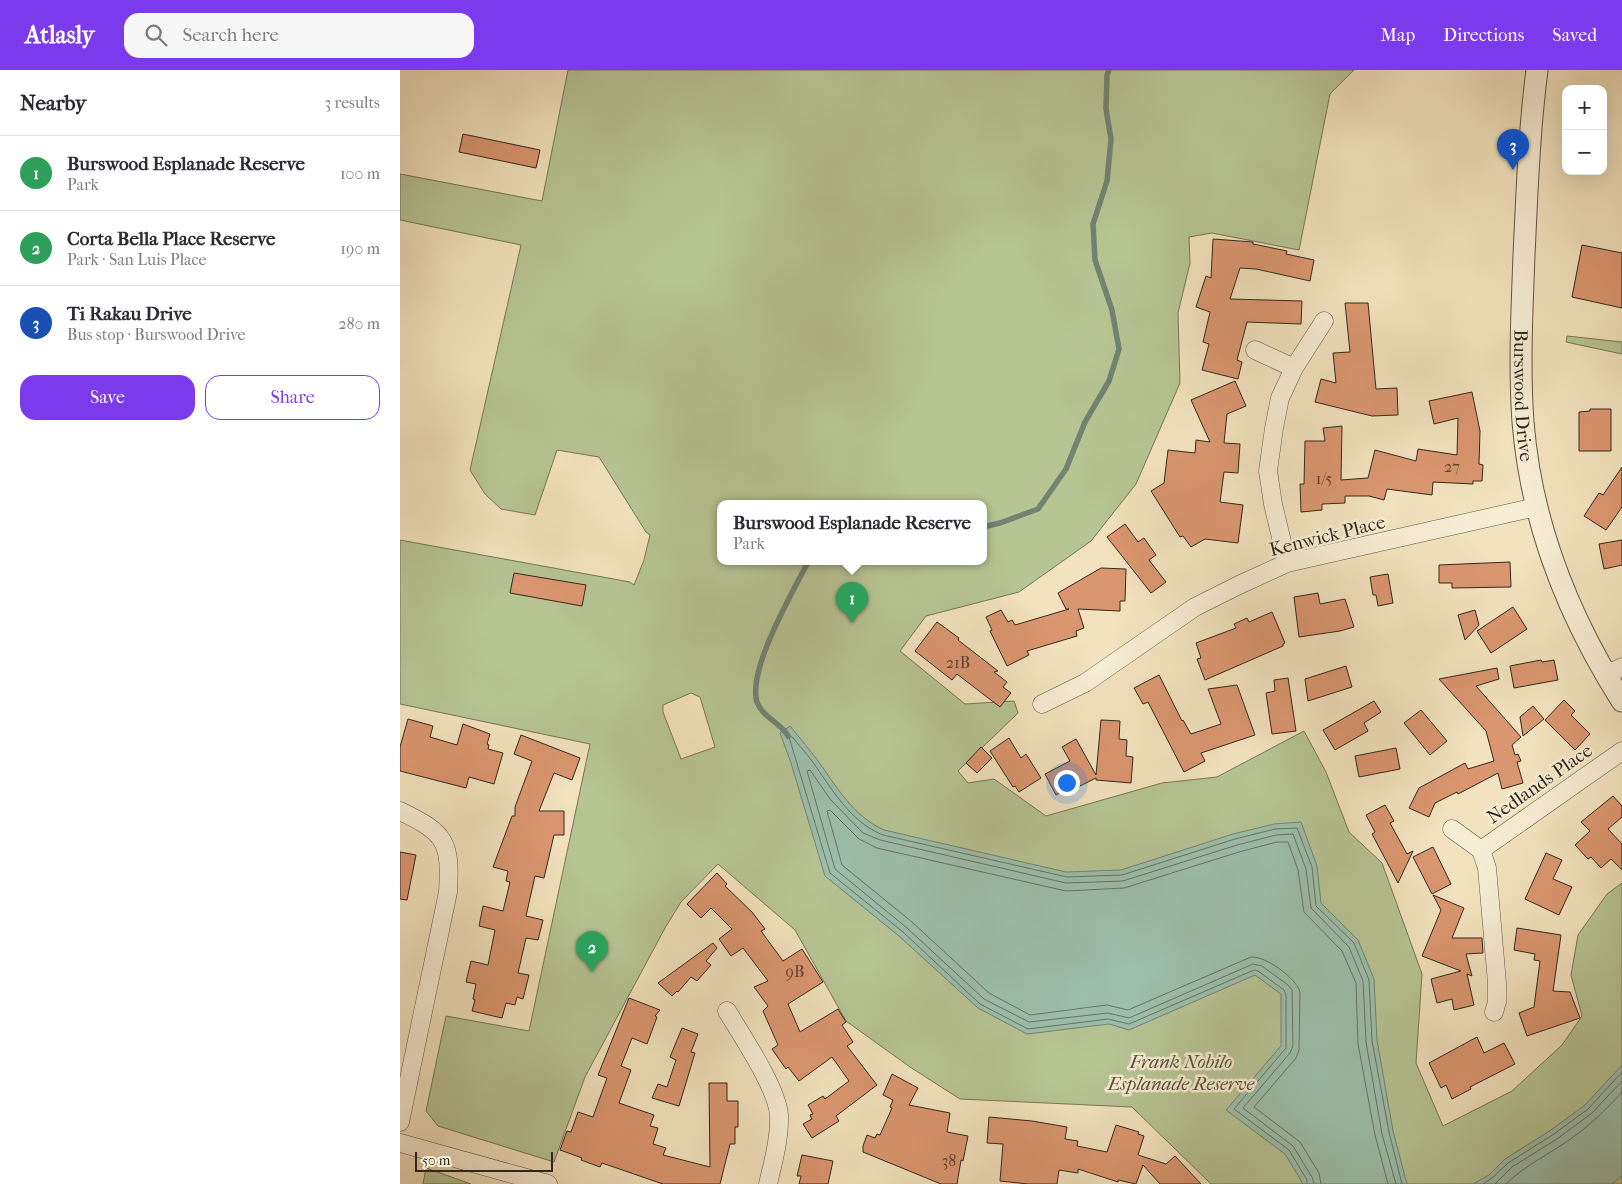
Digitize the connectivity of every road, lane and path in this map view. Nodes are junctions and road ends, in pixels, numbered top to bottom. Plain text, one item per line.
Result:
1 (1537, 70) edge
2 (1324, 321) dead end
3 (1255, 350) dead end
4 (1294, 368) junction
5 (1536, 507) junction
6 (1287, 563) junction
7 (1614, 671) edge
8 (1622, 701) edge
9 (1042, 704) dead end
10 (1622, 751) edge
11 (400, 811) edge
12 (1452, 829) dead end
13 (1481, 850) junction
14 (727, 1011) dead end
15 (1494, 1012) dead end
16 (400, 1122) edge
17 (400, 1143) edge
18 (548, 1184) edge
19 (768, 1184) edge

1 - 5 street, Burswood Drive
2 - 4 street
3 - 4 street
4 - 6 street
5 - 6 street, Kenwick Place
5 - 7 street, Burswood Drive
6 - 9 street, Kenwick Place
7 - 8 street, Burswood Drive
10 - 13 street, Nedlands Place
11 - 16 street
12 - 13 street, Nedlands Place
13 - 15 street, Nedlands Place
14 - 19 street
17 - 18 street

